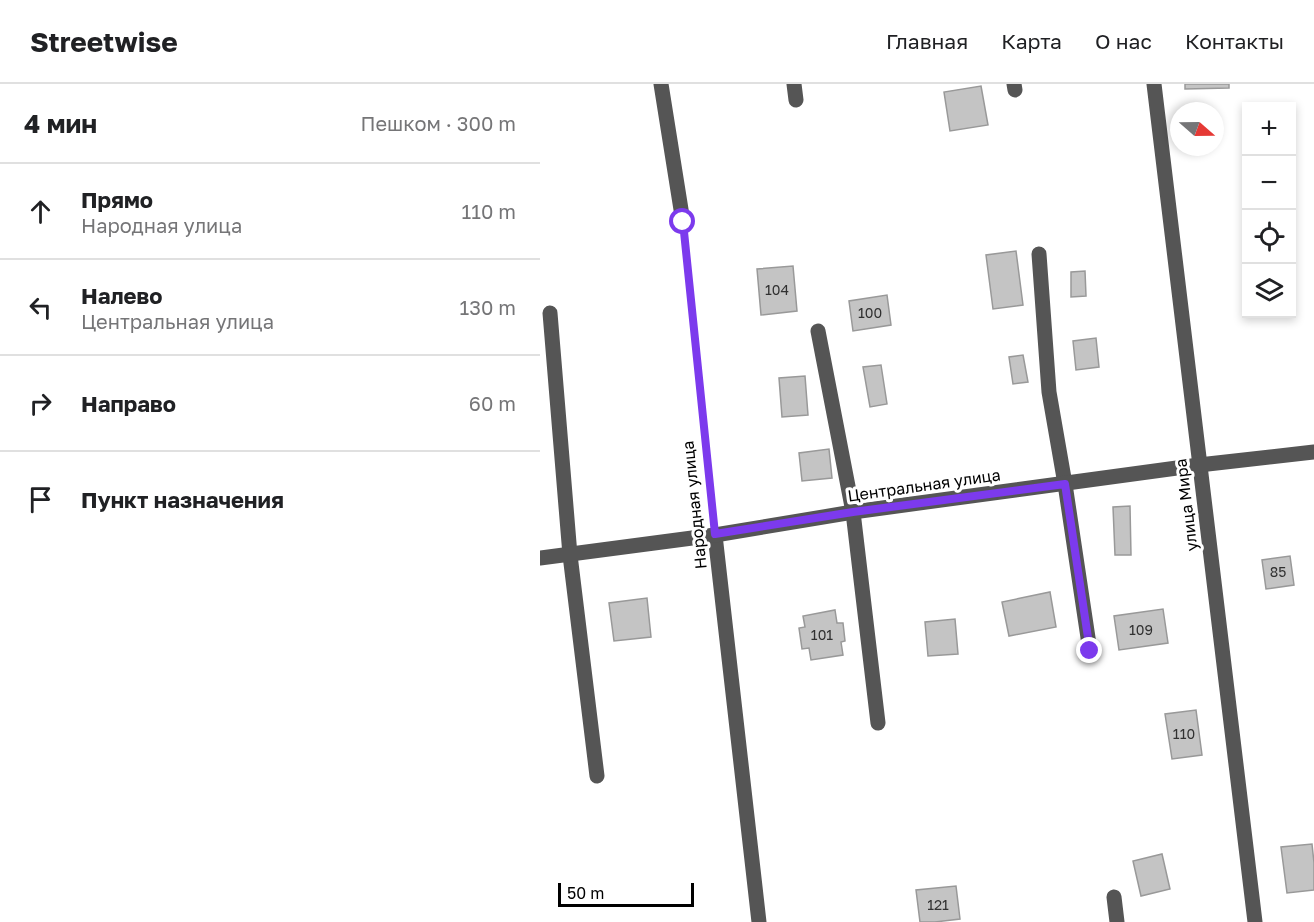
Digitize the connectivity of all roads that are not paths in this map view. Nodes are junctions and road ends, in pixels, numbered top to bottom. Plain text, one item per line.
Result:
1 (661, 84) edge
2 (794, 84) edge
3 (1154, 84) edge
4 (796, 100) dead end
5 (683, 222) road end
6 (1039, 254) dead end
7 (550, 313) dead end
8 (818, 331) dead end
9 (1314, 452) edge
10 (1199, 465) junction
11 (1065, 484) junction
12 (853, 512) junction
13 (715, 534) junction
14 (570, 555) junction
15 (540, 558) edge
16 (1090, 651) dead end
17 (878, 723) dead end
18 (597, 776) dead end
19 (1114, 897) dead end
20 (759, 922) edge
21 (1117, 922) edge
22 (1255, 922) edge

1 - 5 street
2 - 4 street
3 - 10 street, улица Мира
6 - 11 street
7 - 14 street
8 - 12 street
9 - 10 street, Центральная улица
10 - 11 street, Центральная улица
10 - 22 street, улица Мира
11 - 12 street, Центральная улица
11 - 16 street
12 - 13 street, Центральная улица
12 - 17 street
13 - 14 street, Центральная улица
13 - 20 street, Народная улица
14 - 15 street, Центральная улица
14 - 18 street
19 - 21 street

